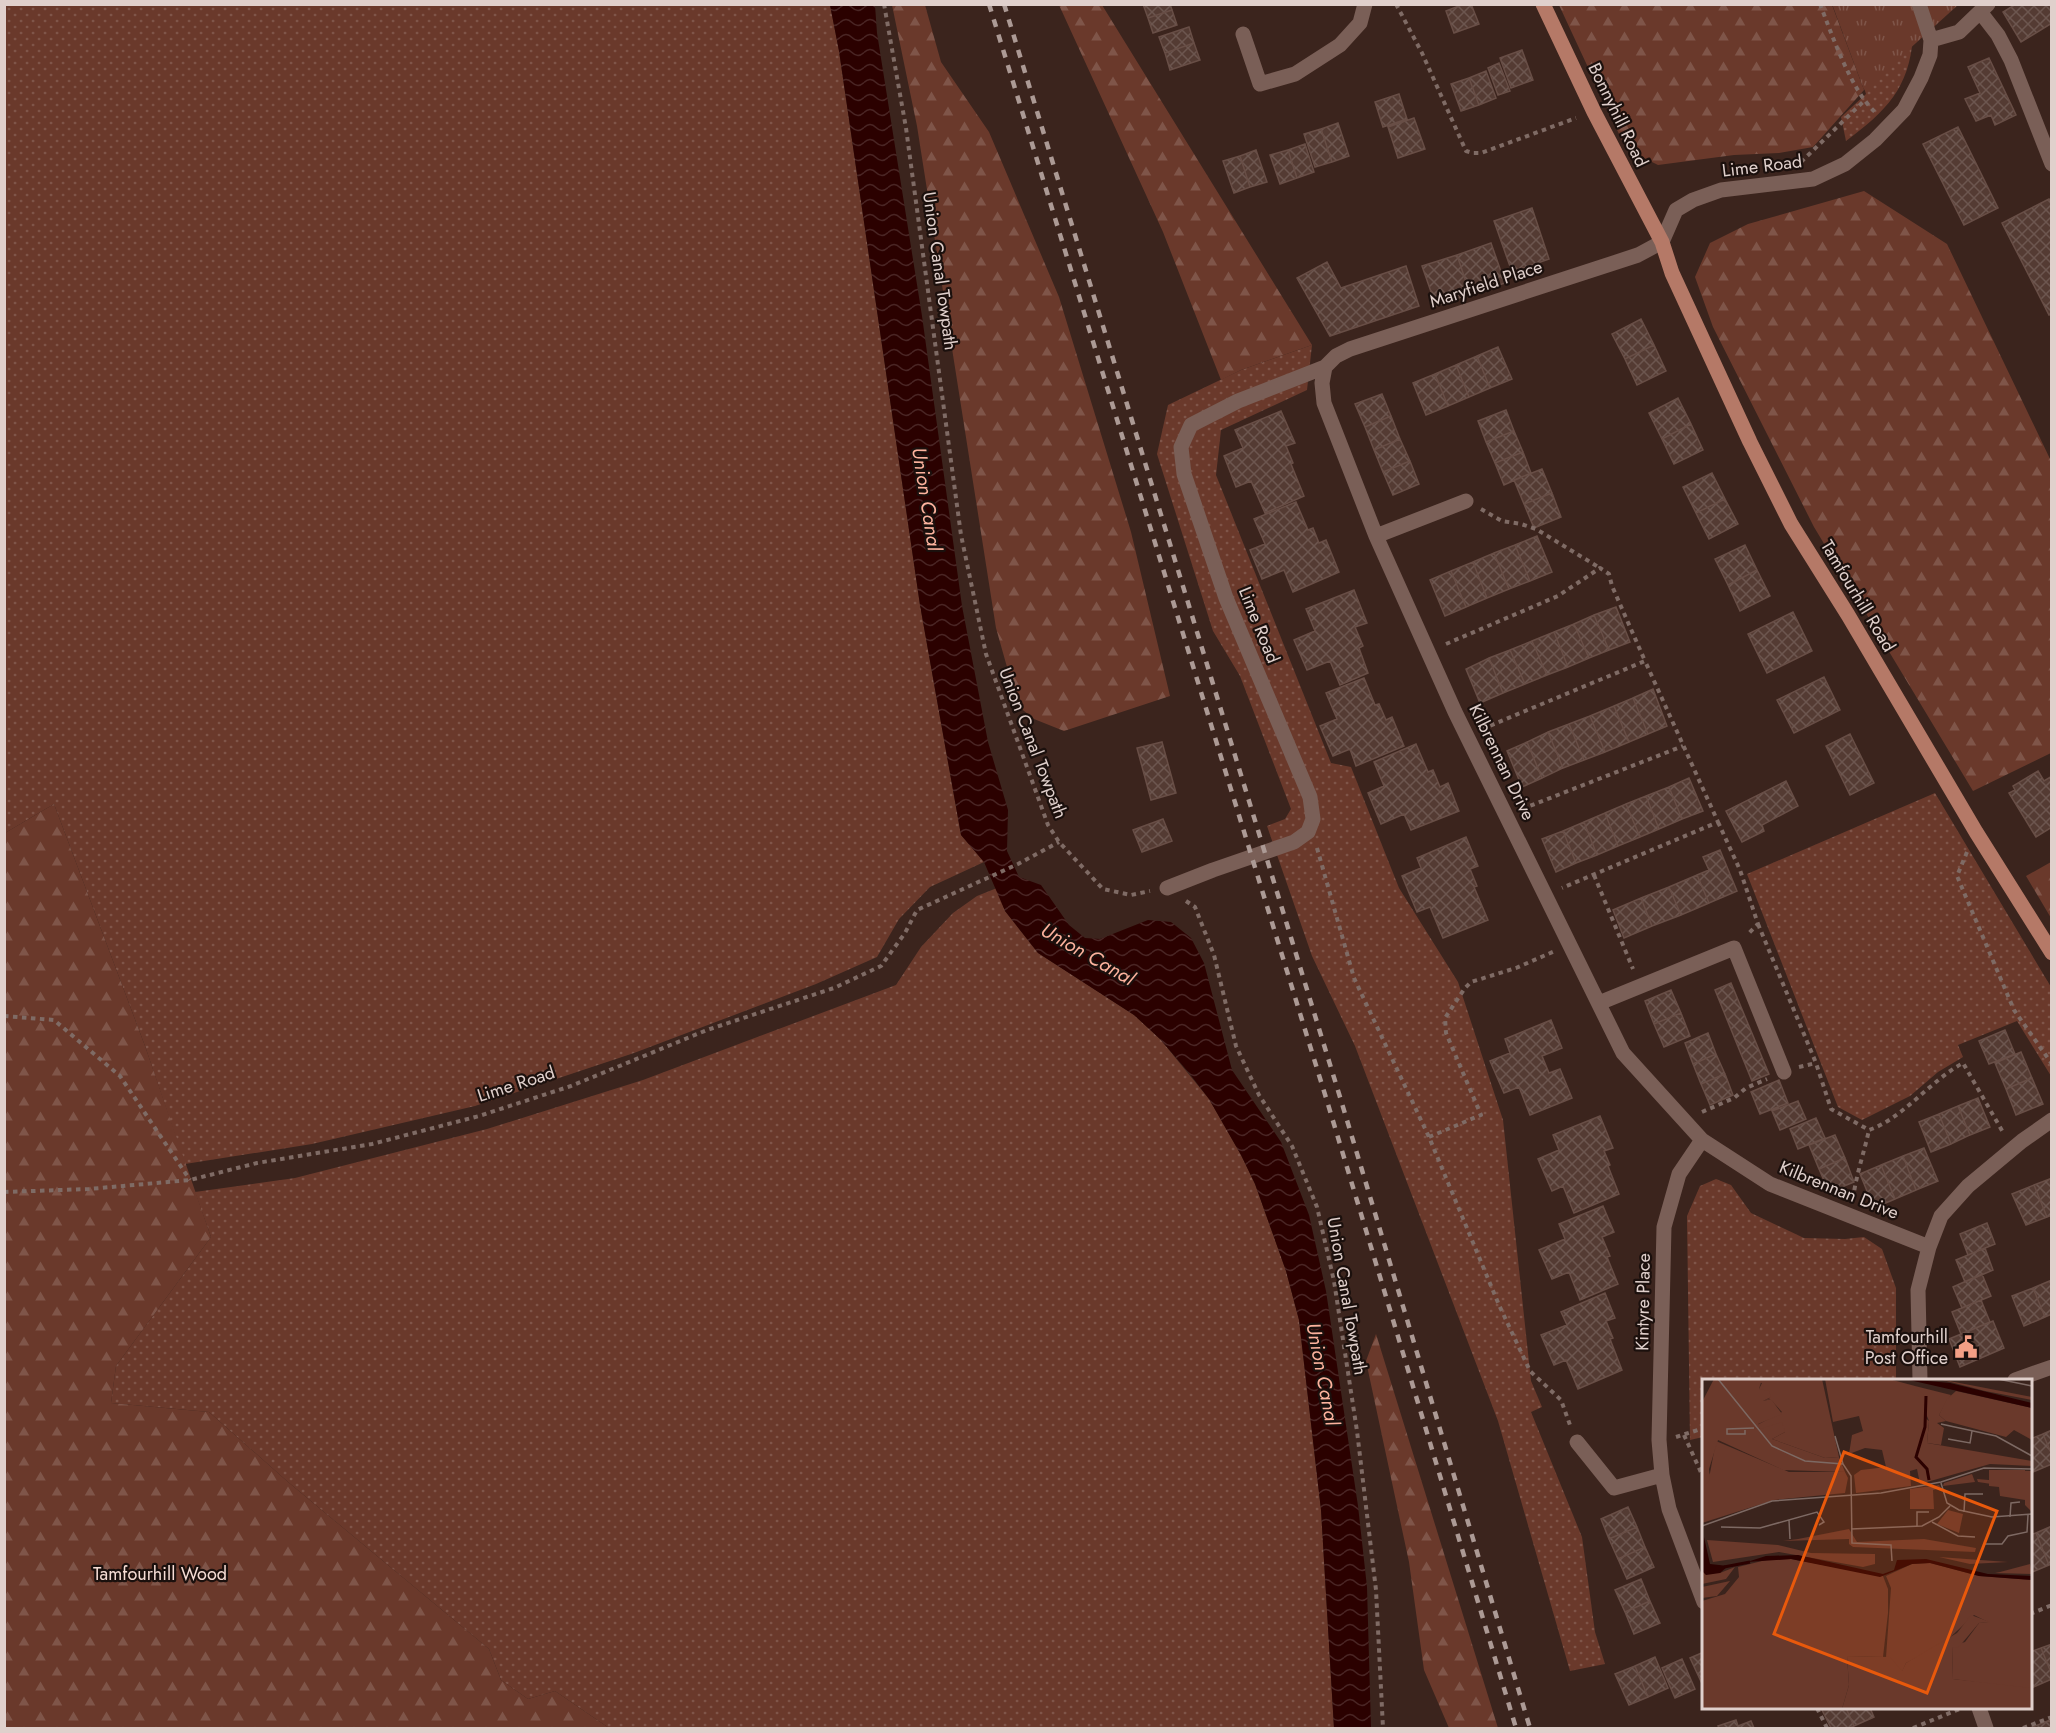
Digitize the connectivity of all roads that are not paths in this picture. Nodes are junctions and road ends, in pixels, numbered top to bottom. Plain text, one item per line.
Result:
1 (1365, 4) edge
2 (1543, 4) edge
3 (1919, 4) edge
4 (1984, 9) edge
5 (1243, 34) dead end
6 (1931, 40) junction
7 (2052, 164) edge
8 (1662, 242) junction
9 (1325, 367) junction
10 (1466, 501) dead end
11 (1376, 536) junction
12 (1167, 888) road end
13 (2052, 953) edge
14 (1599, 1003) junction
15 (1784, 1072) road end
16 (2052, 1120) edge
17 (1702, 1140) junction
18 (1929, 1247) junction
19 (2052, 1367) edge
20 (1920, 1379) edge
21 (2018, 1379) edge
22 (1577, 1442) road end
23 (1662, 1475) junction
24 (1702, 1597) edge
25 (1980, 1709) edge
26 (1986, 1728) edge

1 - 5 street
2 - 8 main road, Bonnyhill Road
3 - 6 street
4 - 6 street
4 - 7 street
6 - 8 street, Lime Road
8 - 9 street, Maryfield Place
8 - 13 main road, Tamfourhill Road
9 - 11 street, Kilbrennan Drive
9 - 12 street, Lime Road
10 - 11 street
11 - 14 street, Kilbrennan Drive
14 - 15 street
14 - 17 street, Kilbrennan Drive
16 - 18 street
17 - 18 street, Kilbrennan Drive
17 - 23 street, Kintyre Place
18 - 20 street
19 - 21 street
22 - 23 street
23 - 24 street, Kintyre Place
25 - 26 street

